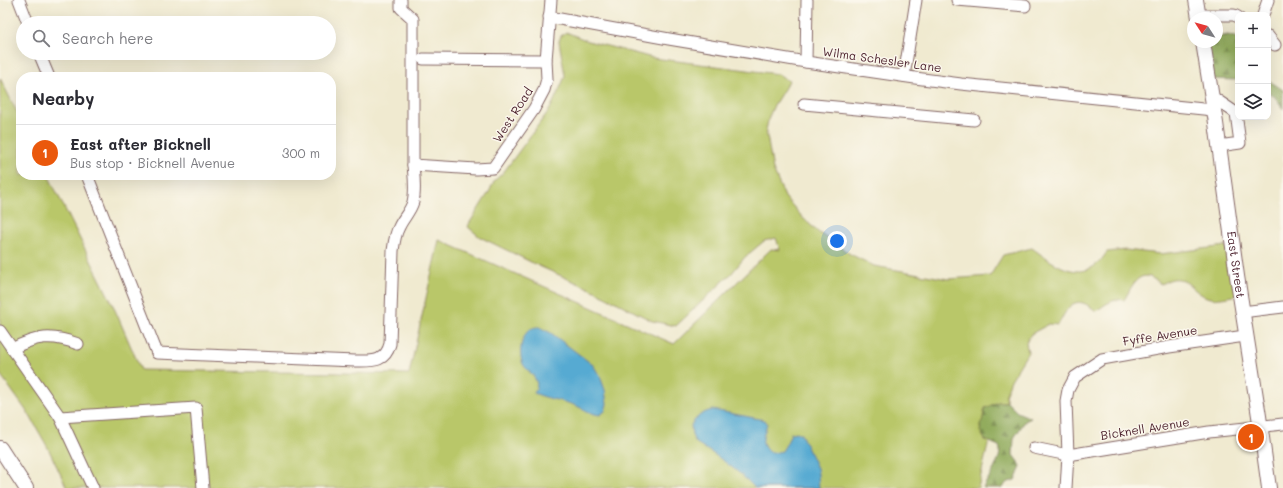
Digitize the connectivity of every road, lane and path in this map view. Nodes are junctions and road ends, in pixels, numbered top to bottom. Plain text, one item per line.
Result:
1 (19, 0) edge
2 (401, 0) edge
3 (551, 0) edge
4 (807, 0) edge
5 (916, 0) edge
6 (957, 0) edge
7 (1196, 0) edge
8 (1268, 0) edge
9 (1025, 6) dead end
10 (1198, 12) edge
11 (1263, 12) edge
12 (25, 16) edge
13 (1223, 16) edge
14 (1235, 16) edge
15 (549, 18) junction
16 (1204, 48) edge
17 (423, 59) dead end
18 (42, 60) edge
19 (546, 60) junction
20 (806, 62) junction
21 (47, 72) edge
22 (904, 76) junction
23 (1211, 96) junction
24 (804, 104) dead end
25 (1213, 110) junction
26 (974, 120) dead end
27 (1219, 146) junction
28 (413, 165) junction
29 (89, 180) edge
30 (1283, 308) edge
31 (1242, 312) junction
32 (0, 331) edge
33 (1246, 336) junction
34 (78, 344) dead end
35 (12, 349) junction
36 (60, 417) junction
37 (1283, 424) edge
38 (1260, 426) junction
39 (0, 448) edge
40 (1034, 448) dead end
41 (1068, 455) junction
42 (26, 488) edge
43 (92, 488) edge
44 (203, 488) edge
45 (1066, 488) edge
46 (1269, 488) edge

1 - 12 street
2 - 28 street
3 - 15 street, West Road
4 - 20 street
5 - 22 street
6 - 9 street
7 - 10 main road
8 - 11 street
13 - 14 street
15 - 19 street, West Road
15 - 20 street, Wilma Schesler Lane
16 - 23 main road, East Street
17 - 19 street
18 - 21 street
19 - 28 street, West Road
20 - 22 street, Wilma Schesler Lane
22 - 25 street, Wilma Schesler Lane
23 - 25 main road, East Street
23 - 27 street
24 - 26 street
25 - 27 main road, East Street
27 - 31 main road, East Street
28 - 29 street
30 - 31 street
31 - 33 main road, East Street
32 - 35 street
33 - 38 main road, East Street
33 - 41 street, Fyffe Avenue
34 - 35 street
35 - 36 street
36 - 43 street
36 - 44 street
37 - 38 street, Bicknell Avenue
38 - 41 street, Bicknell Avenue
38 - 46 main road, East Street
39 - 42 main road
40 - 41 street, Bicknell Avenue
41 - 45 street, Fyffe Avenue

